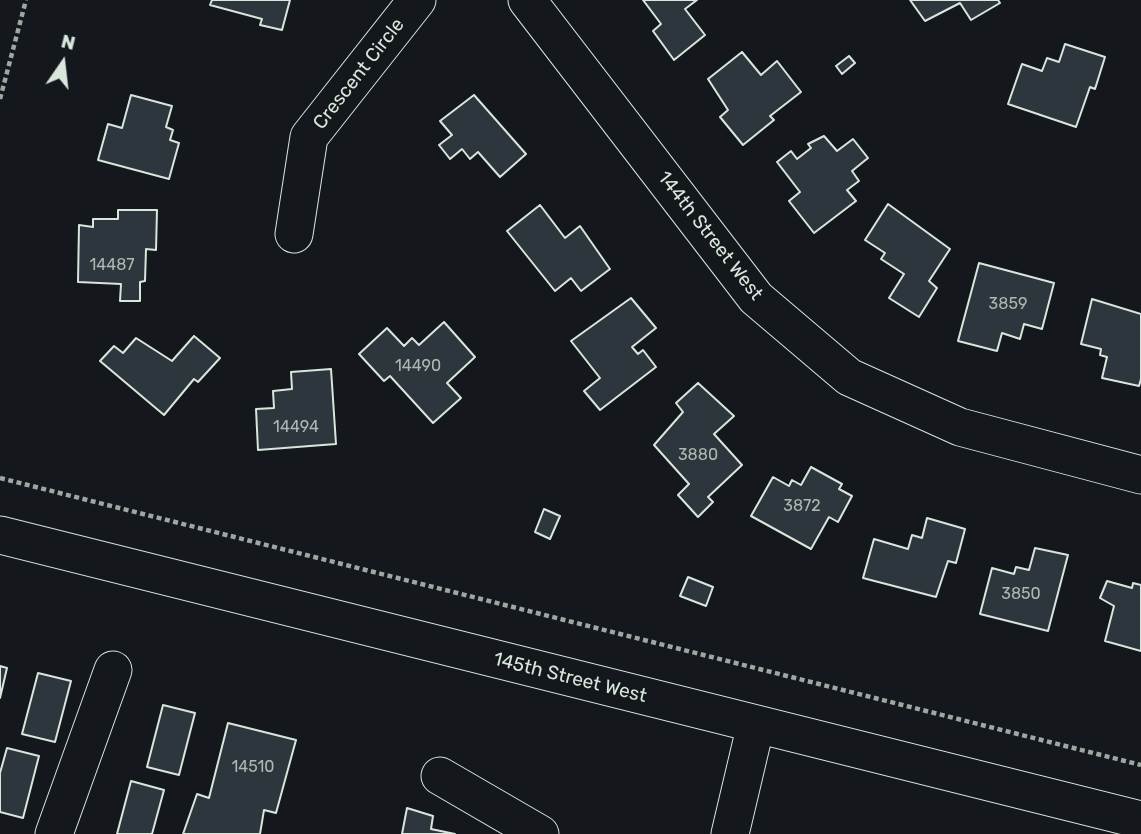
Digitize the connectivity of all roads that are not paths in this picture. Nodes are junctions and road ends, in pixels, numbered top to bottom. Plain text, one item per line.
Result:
1 (417, 0) edge
2 (527, 0) edge
3 (294, 234) dead end
4 (1141, 475) edge
5 (0, 535) edge
6 (113, 670) dead end
7 (756, 724) junction
8 (440, 776) dead end
9 (1141, 820) edge
10 (54, 834) edge
11 (540, 834) edge
12 (730, 834) edge

1 - 3 street, Crescent Circle
2 - 4 street, 144th Street West
5 - 7 street, 145th Street West
6 - 10 street
7 - 9 street, 145th Street West
7 - 12 street
8 - 11 street

